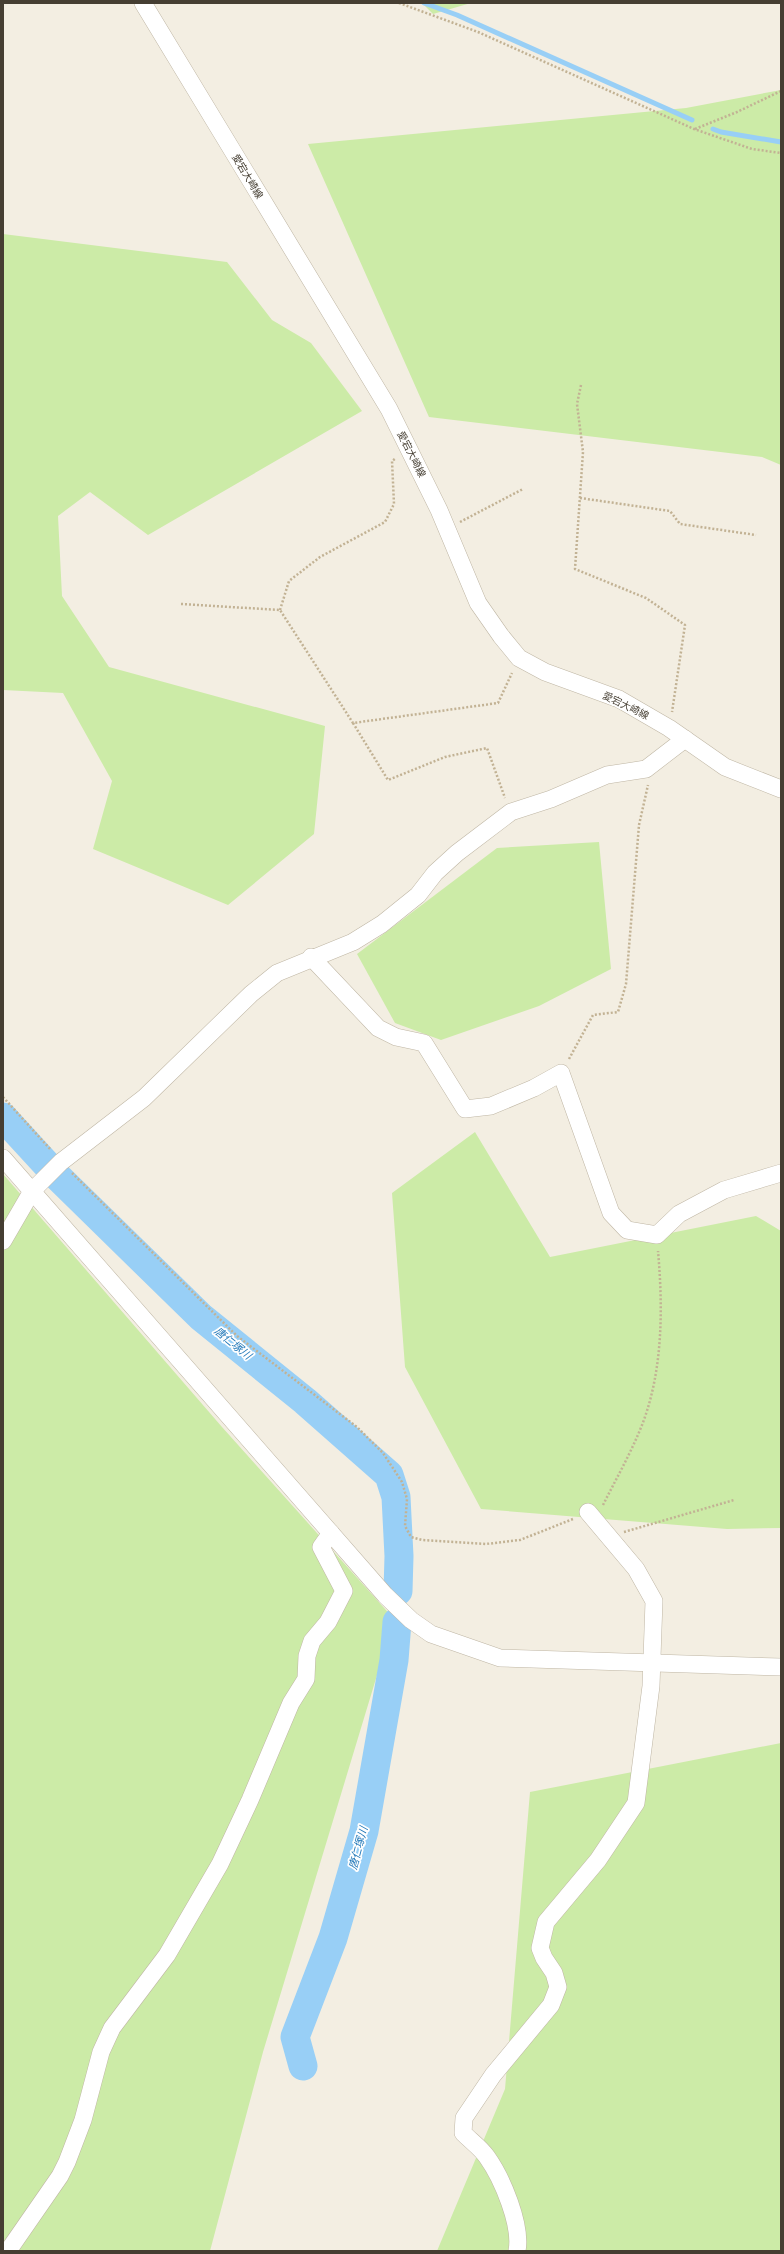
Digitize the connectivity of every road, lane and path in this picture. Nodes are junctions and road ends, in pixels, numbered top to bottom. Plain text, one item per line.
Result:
1 (143, 3) edge
2 (400, 3) edge
3 (781, 91) edge
4 (694, 129) junction
5 (781, 153) edge
6 (581, 385) dead end
7 (411, 451) junction
8 (523, 489) dead end
9 (580, 498) junction
10 (447, 529) junction
11 (756, 535) dead end
12 (181, 604) dead end
13 (280, 610) junction
14 (519, 658) junction
15 (353, 723) junction
16 (669, 728) junction
17 (685, 739) junction
18 (646, 769) junction
19 (781, 790) edge
20 (510, 812) junction
21 (311, 958) junction
22 (561, 1072) junction
23 (3, 1097) edge
24 (3, 1158) edge
25 (62, 1162) junction
26 (781, 1173) edge
27 (32, 1191) junction
28 (656, 1235) junction
29 (3, 1241) edge
30 (734, 1500) dead end
31 (588, 1512) junction
32 (331, 1533) junction
33 (609, 1536) junction
34 (653, 1663) junction
35 (781, 1667) edge
36 (8, 2251) edge
37 (517, 2251) edge

1 - 7 street, 愛宕大崎線
2 - 4 path
3 - 4 path
4 - 5 path
6 - 9 path
7 - 10 street, 愛宕大崎線
7 - 13 path
8 - 10 path
9 - 11 path
9 - 16 path
10 - 14 street, 愛宕大崎線
12 - 13 path
13 - 15 path
14 - 15 path
14 - 16 street, 愛宕大崎線
15 - 20 path
16 - 17 street, 愛宕大崎線
17 - 18 street
17 - 19 street, 愛宕大崎線
18 - 20 street
18 - 22 path
20 - 21 street
21 - 22 street
21 - 25 street
22 - 28 street
23 - 25 path
24 - 27 street
25 - 27 street
25 - 31 path
26 - 28 street
27 - 29 street
27 - 32 street
28 - 31 path
30 - 33 path
31 - 33 street
32 - 34 street
32 - 36 street
33 - 34 street
34 - 35 street
34 - 37 street

